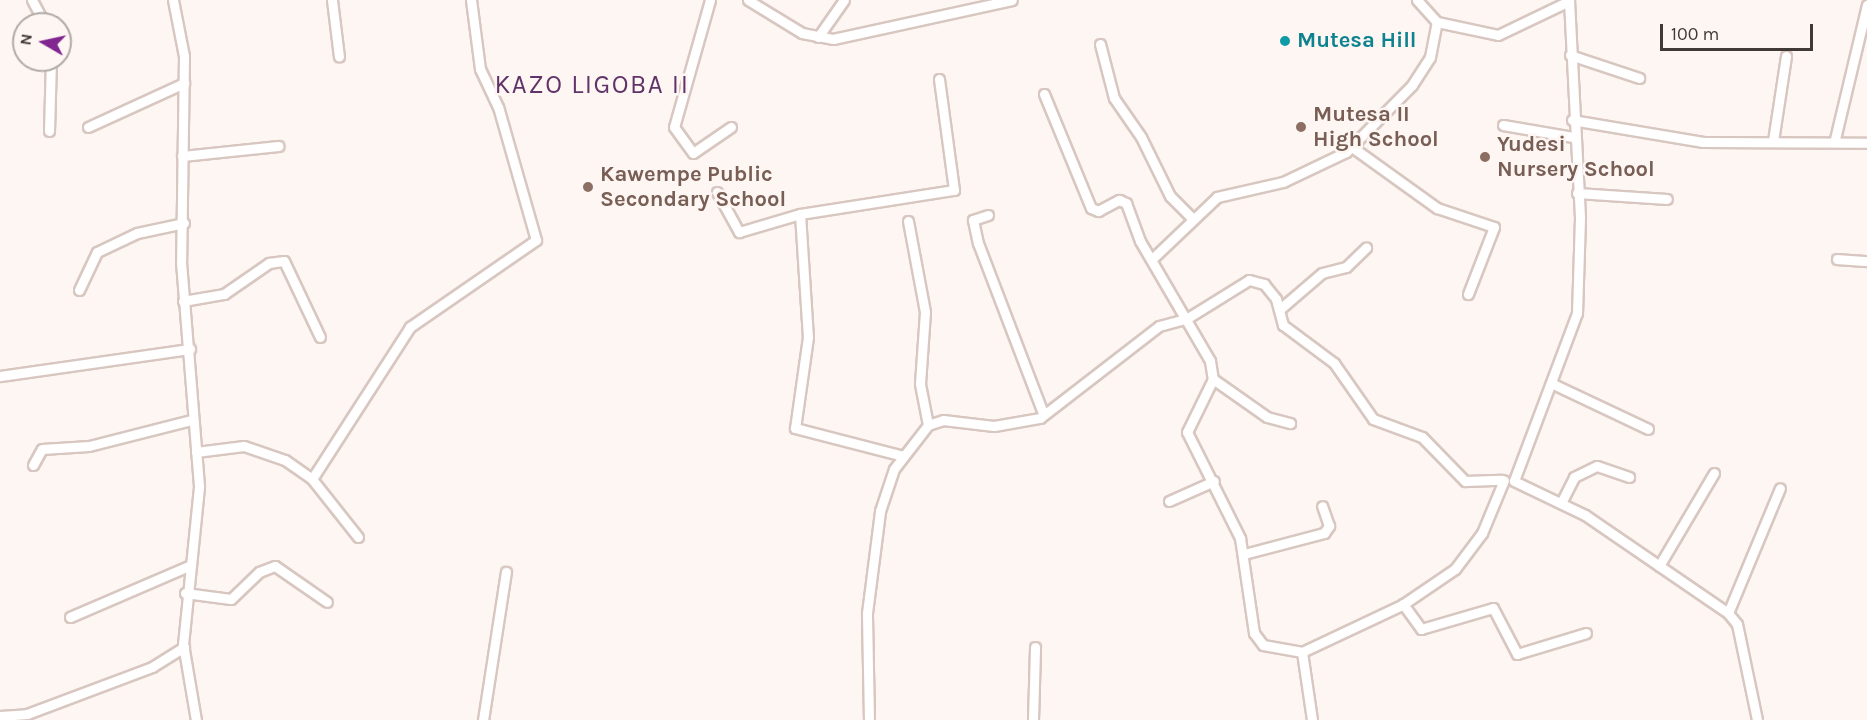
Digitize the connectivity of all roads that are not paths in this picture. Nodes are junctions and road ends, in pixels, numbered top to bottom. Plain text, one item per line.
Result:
1 (173, 0) edge
2 (332, 0) edge
3 (471, 0) edge
4 (710, 0) edge
5 (748, 0) edge
6 (844, 0) edge
7 (1012, 0) edge
8 (1417, 0) edge
9 (1569, 1) edge
10 (1867, 5) edge
11 (1437, 22) junction
12 (818, 37) junction
13 (1100, 44) dead end
14 (1570, 55) junction
15 (1786, 56) dead end
16 (339, 57) dead end
17 (51, 72) edge
18 (1639, 78) dead end
19 (939, 79) dead end
20 (184, 83) junction
21 (1044, 94) dead end
22 (1572, 120) junction
23 (1503, 125) dead end
24 (88, 127) dead end
25 (731, 128) dead end
26 (49, 131) dead end
27 (1573, 137) junction
28 (1835, 140) junction
29 (1773, 141) junction
30 (1867, 142) edge
31 (278, 146) dead end
32 (1352, 147) junction
33 (182, 156) junction
34 (717, 192) dead end
35 (1578, 193) junction
36 (1667, 199) dead end
37 (800, 214) junction
38 (988, 215) dead end
39 (1191, 217) junction
40 (908, 221) dead end
41 (184, 223) junction
42 (1366, 248) dead end
43 (1152, 259) junction
44 (1837, 259) dead end
45 (1867, 261) edge
46 (79, 290) dead end
47 (1468, 294) dead end
48 (183, 301) junction
49 (1280, 309) junction
50 (1186, 319) junction
51 (320, 337) dead end
52 (190, 350) junction
53 (0, 376) edge
54 (1213, 379) junction
55 (1553, 384) junction
56 (1042, 411) junction
57 (191, 420) junction
58 (1290, 423) dead end
59 (928, 425) junction
60 (1648, 429) dead end
61 (196, 452) junction
62 (903, 456) junction
63 (33, 465) dead end
64 (1714, 473) dead end
65 (1629, 477) dead end
66 (312, 479) junction
67 (1501, 480) junction
68 (1214, 481) junction
69 (1514, 481) junction
70 (1780, 488) dead end
71 (1169, 501) dead end
72 (1562, 503) junction
73 (1322, 506) dead end
74 (358, 537) dead end
75 (1244, 554) junction
76 (191, 565) junction
77 (1659, 566) junction
78 (506, 572) dead end
79 (186, 593) junction
80 (327, 602) dead end
81 (1402, 604) junction
82 (1728, 613) junction
83 (70, 617) dead end
84 (1586, 633) dead end
85 (1035, 646) dead end
86 (184, 647) junction
87 (1302, 652) junction
88 (0, 716) edge
89 (196, 720) edge
90 (483, 720) edge
91 (869, 720) edge
92 (1033, 720) edge
93 (1312, 720) edge
94 (1757, 720) edge

1 - 20 street
2 - 16 street
3 - 66 street
4 - 25 street
5 - 12 street
6 - 12 street
7 - 12 street
8 - 11 street
9 - 11 street
9 - 14 street
10 - 28 street
11 - 32 street
13 - 39 street
14 - 18 street
14 - 22 street
15 - 29 street
17 - 26 street
19 - 37 street
20 - 24 street
20 - 33 street
21 - 43 street
22 - 27 street
22 - 29 street
23 - 27 street
27 - 35 street
28 - 29 street
28 - 30 street
31 - 33 street
32 - 39 street
32 - 47 street
33 - 41 street
34 - 37 street
35 - 36 street
35 - 55 street
37 - 62 street
38 - 56 street
39 - 43 street
40 - 59 street
41 - 46 street
41 - 48 street
42 - 49 street
43 - 50 street
44 - 45 street
48 - 51 street
48 - 52 street
49 - 50 street
49 - 67 street
50 - 54 street
50 - 56 street
52 - 53 street
52 - 57 street
54 - 58 street
54 - 68 street
55 - 60 street
55 - 69 street
56 - 59 street
57 - 61 street
57 - 63 street
59 - 62 street
61 - 66 street
61 - 76 street
62 - 91 street
64 - 77 street
65 - 72 street
66 - 74 street
67 - 69 street
67 - 81 street
68 - 71 street
68 - 75 street
69 - 72 street
70 - 82 street
72 - 77 street
73 - 75 street
75 - 87 street
76 - 79 street
76 - 83 street
77 - 82 street
78 - 90 street
79 - 80 street
79 - 86 street
81 - 84 street
81 - 87 street
82 - 94 street
85 - 92 street
86 - 88 street
86 - 89 street
87 - 93 street

